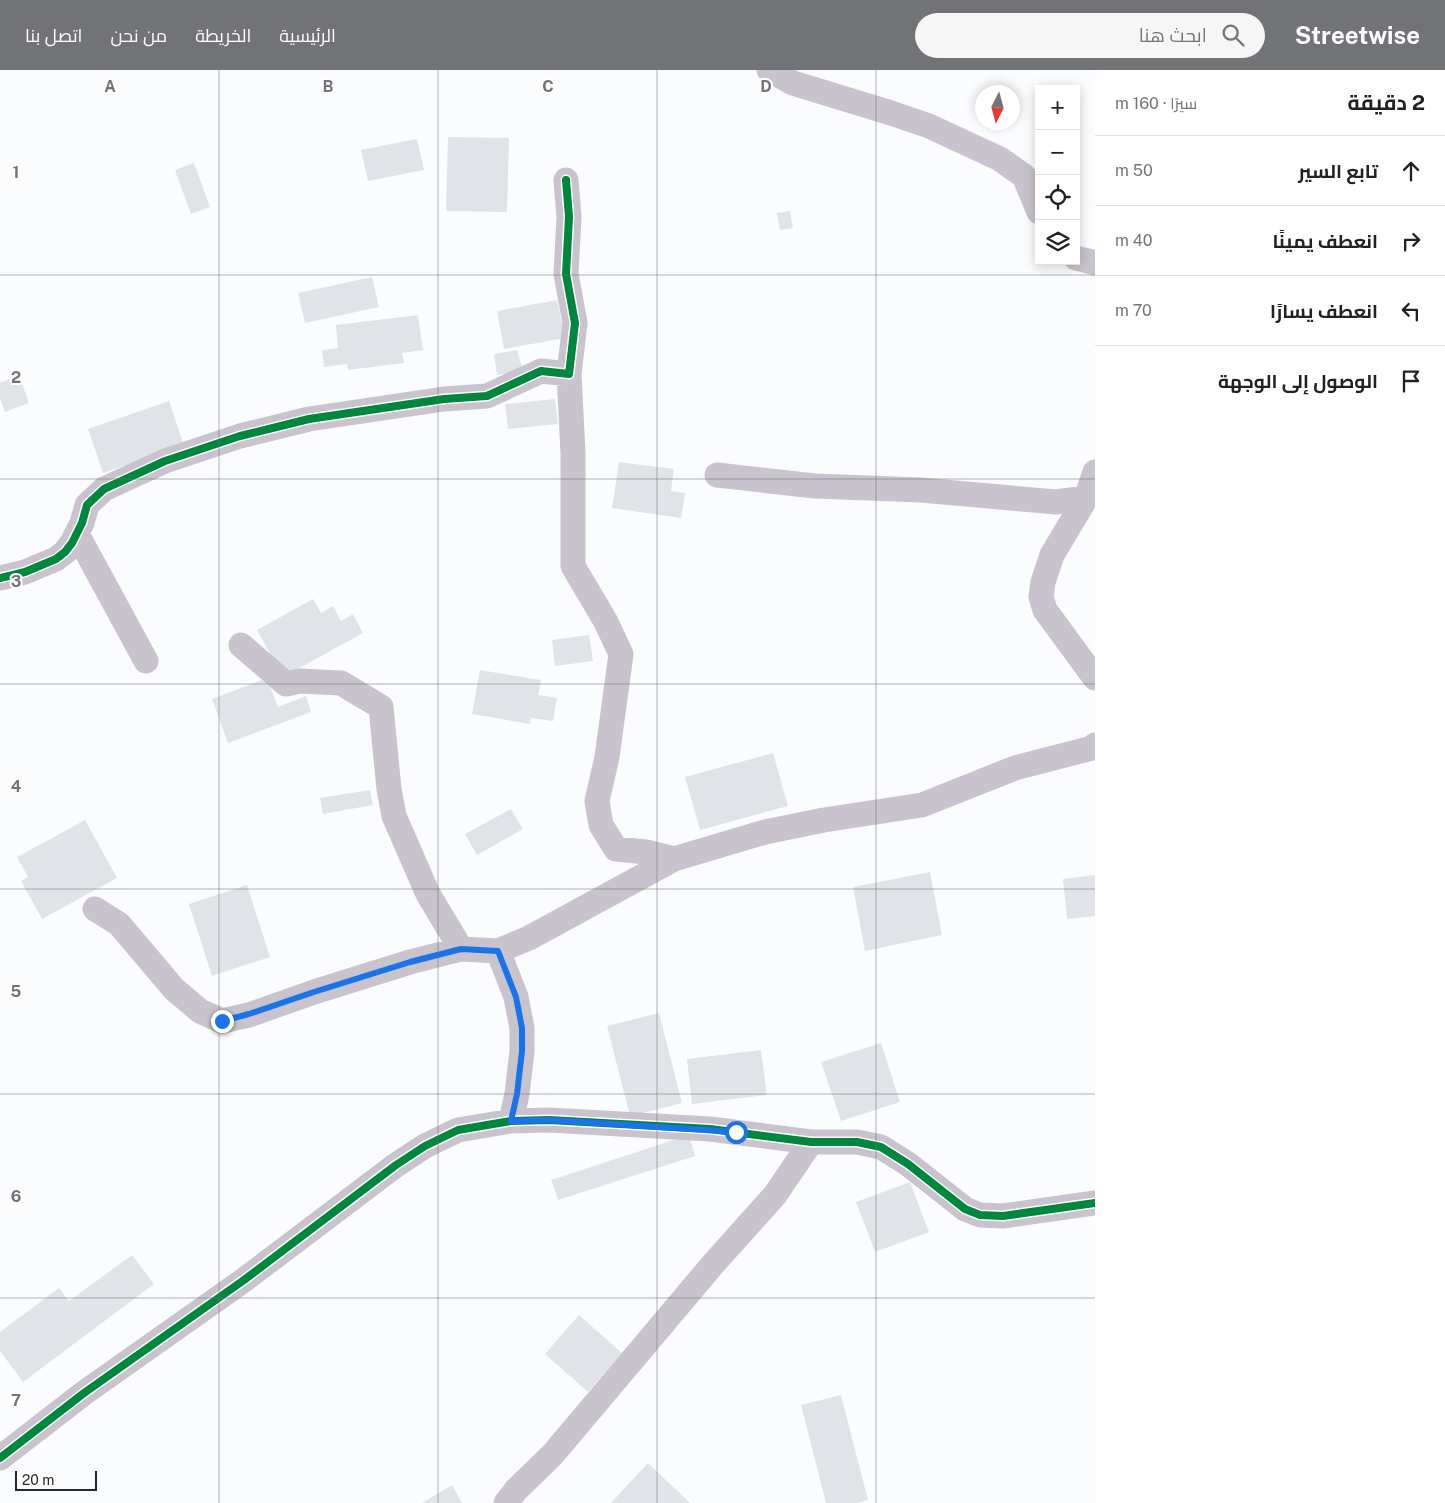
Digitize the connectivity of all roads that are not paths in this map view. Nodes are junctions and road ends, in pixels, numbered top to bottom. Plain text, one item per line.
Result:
1 (769, 70) edge
2 (566, 180) dead end
3 (1035, 202) edge
4 (1080, 259) edge
5 (1095, 264) edge
6 (569, 374) junction
7 (1095, 472) edge
8 (717, 475) dead end
9 (1086, 498) junction
10 (77, 534) junction
11 (0, 578) edge
12 (241, 645) dead end
13 (146, 661) dead end
14 (1095, 678) edge
15 (1095, 746) edge
16 (674, 860) junction
17 (95, 909) dead end
18 (461, 949) junction
19 (498, 951) junction
20 (511, 1121) junction
21 (811, 1142) junction
22 (1095, 1203) edge
23 (0, 1458) edge
24 (506, 1503) edge

1 - 3 street
2 - 6 street
4 - 5 street
6 - 10 street
6 - 16 street
7 - 9 street
8 - 9 street
9 - 14 street
10 - 11 street
10 - 13 street
12 - 18 street
15 - 16 street
16 - 19 street
17 - 18 street
18 - 19 street
19 - 20 street
20 - 21 street
20 - 23 street
21 - 22 street
21 - 24 street

